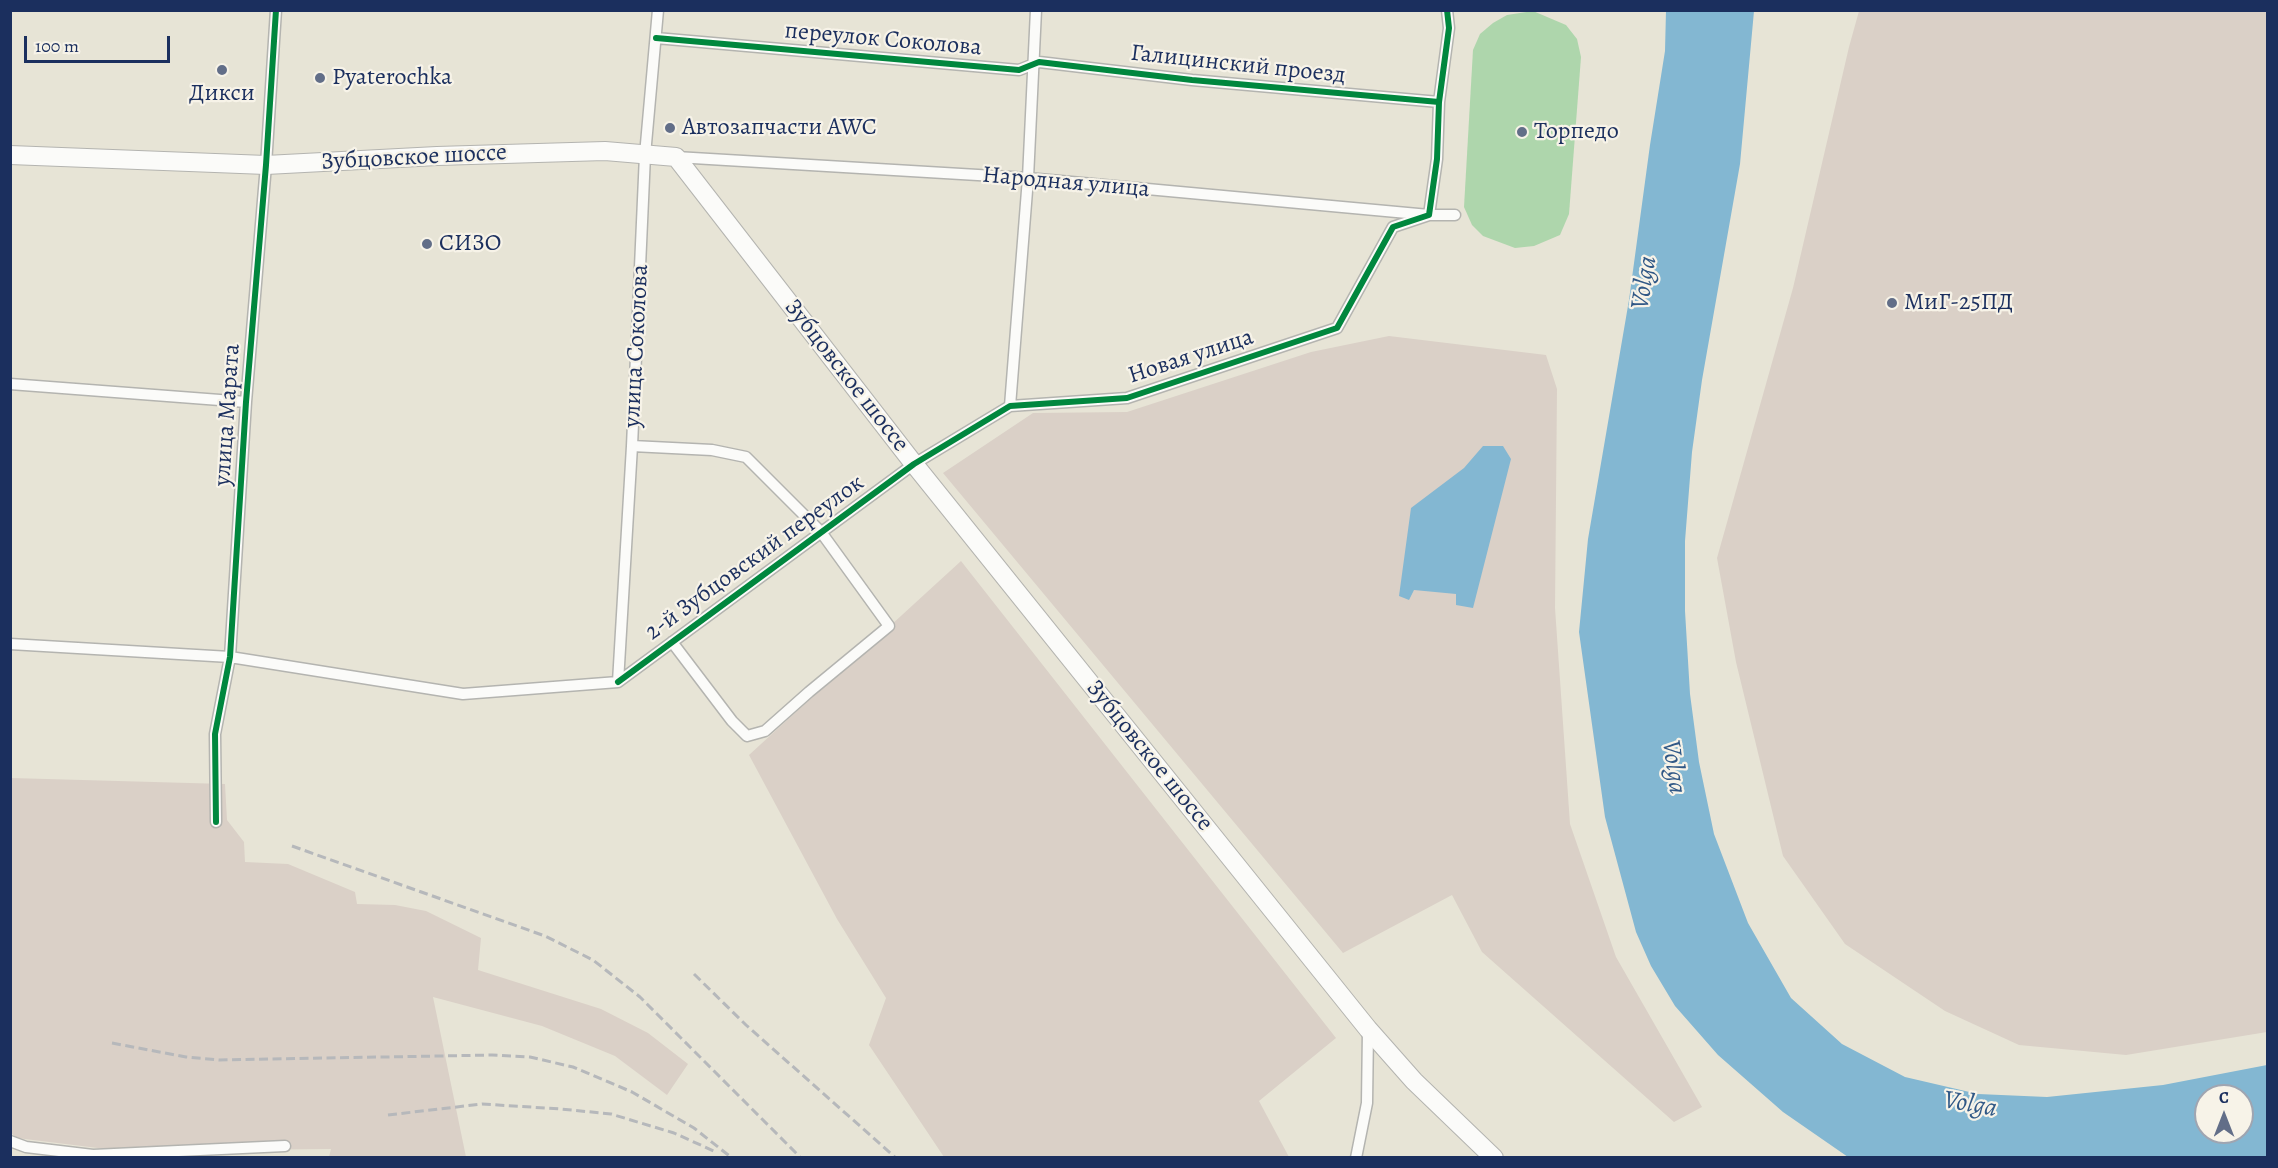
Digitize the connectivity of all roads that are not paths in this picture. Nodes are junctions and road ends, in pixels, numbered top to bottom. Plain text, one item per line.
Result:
1 (276, 10) edge
2 (658, 10) edge
3 (1036, 10) edge
4 (1447, 10) edge
5 (656, 38) junction
6 (1034, 63) junction
7 (1439, 102) junction
8 (645, 154) junction
9 (10, 155) edge
10 (676, 157) junction
11 (266, 165) junction
12 (1028, 178) junction
13 (1429, 215) junction
14 (1455, 215) dead end
15 (10, 384) edge
16 (246, 402) junction
17 (1010, 406) junction
18 (632, 446) junction
19 (914, 464) junction
20 (821, 532) junction
21 (672, 642) junction
22 (10, 644) edge
23 (230, 657) junction
24 (618, 682) junction
25 (216, 822) dead end
26 (1368, 1029) junction
27 (10, 1141) edge
28 (285, 1146) dead end
29 (1356, 1158) edge
30 (1494, 1158) edge

1 - 11 street, улица Марата
2 - 5 street, улица Соколова
3 - 6 street
4 - 7 street
5 - 6 street, переулок Соколова
5 - 8 street, улица Соколова
6 - 7 street, Галицинский проезд
6 - 12 street
7 - 13 street
8 - 10 main road, Зубцовское шоссе
8 - 11 main road, Зубцовское шоссе
8 - 18 street, улица Соколова
9 - 11 main road, Зубцовское шоссе
10 - 12 street, Народная улица
10 - 19 main road, Зубцовское шоссе
11 - 16 street, улица Марата
12 - 13 street, Народная улица
12 - 17 street
13 - 14 street, Народная улица
13 - 17 street, Новая улица
15 - 16 street
16 - 23 street, улица Марата
17 - 19 street, Новая улица
18 - 20 street
18 - 24 street, улица Соколова
19 - 20 street, 2-й Зубцовский переулок
19 - 26 main road, Зубцовское шоссе
20 - 21 street, 2-й Зубцовский переулок
20 - 21 street
21 - 24 street, 2-й Зубцовский переулок
22 - 23 street
23 - 24 street
23 - 25 street, улица Марата
26 - 29 street
26 - 30 main road, Зубцовское шоссе
27 - 28 street

